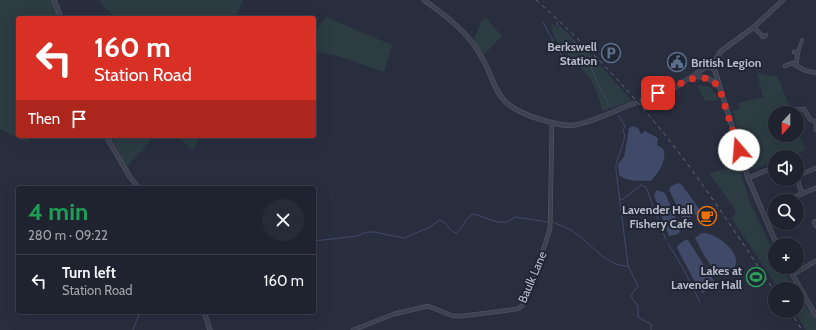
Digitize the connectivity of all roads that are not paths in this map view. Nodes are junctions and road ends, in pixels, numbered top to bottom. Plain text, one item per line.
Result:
1 (54, 0) edge
2 (424, 0) edge
3 (783, 0) edge
4 (60, 16) edge
5 (754, 27) junction
6 (764, 37) dead end
7 (802, 40) dead end
8 (796, 52) joint
9 (796, 65) junction
10 (785, 66) dead end
11 (712, 67) junction
12 (704, 69) junction
13 (715, 73) junction
14 (816, 73) edge
15 (708, 77) junction
16 (688, 79) junction
17 (719, 87) junction
18 (642, 100) dead end
19 (635, 103) dead end
20 (804, 109) edge
21 (816, 122) edge
22 (552, 123) junction
23 (816, 130) edge
24 (107, 138) edge
25 (816, 168) edge
26 (768, 170) edge
27 (804, 174) edge
28 (748, 178) junction
29 (137, 186) edge
30 (800, 186) edge
31 (816, 188) edge
32 (802, 194) joint
33 (816, 221) edge
34 (816, 226) edge
35 (774, 238) edge
36 (816, 261) edge
37 (792, 275) joint
38 (205, 314) edge
39 (816, 316) edge
40 (210, 330) edge
41 (353, 330) edge

1 - 4 street
2 - 22 street
3 - 5 street
5 - 6 street
5 - 11 street
7 - 8 street
8 - 9 street
9 - 10 street
9 - 14 street
11 - 12 street
11 - 13 street
12 - 15 street
12 - 16 street
13 - 15 street
13 - 17 street
15 - 16 street
15 - 17 street
16 - 18 street
17 - 28 street
19 - 22 street
20 - 21 street
21 - 23 street
22 - 41 street, Baulk Lane
24 - 29 street
25 - 27 street
26 - 28 street
28 - 35 street
30 - 32 street
31 - 32 street
33 - 34 street
36 - 37 street
37 - 39 street
38 - 40 street

